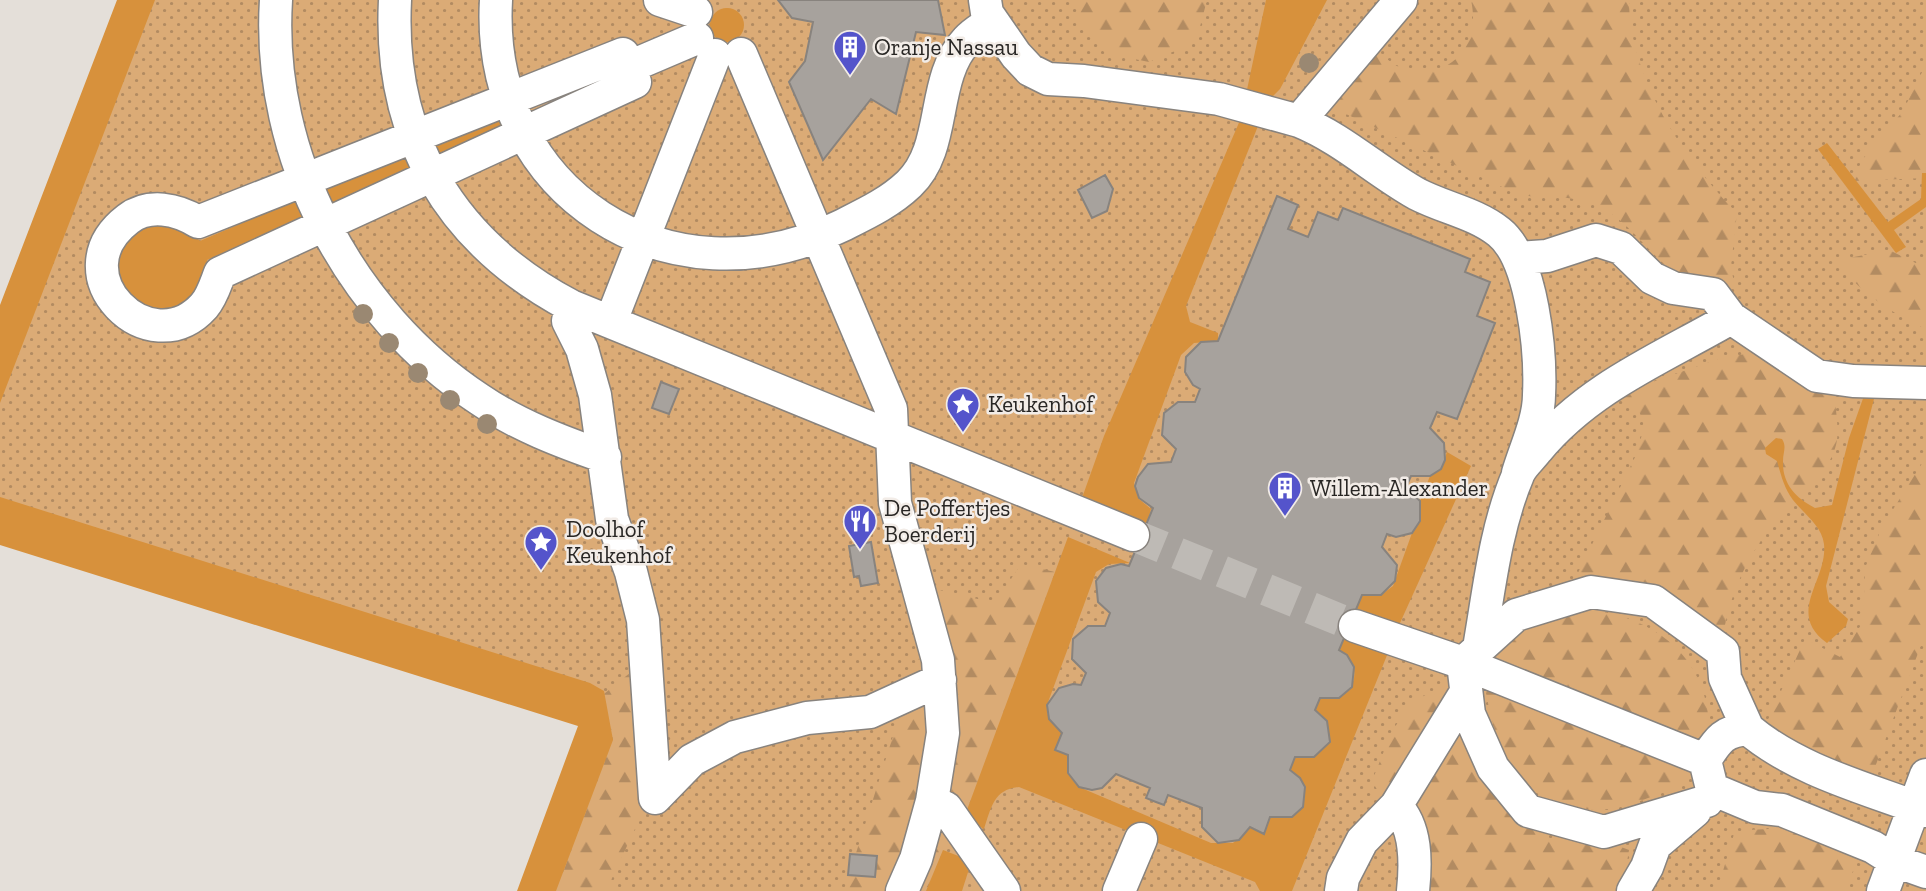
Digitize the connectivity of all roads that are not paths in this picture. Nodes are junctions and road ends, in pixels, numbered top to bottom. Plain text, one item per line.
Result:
1 (276, 0) edge
2 (395, 0) edge
3 (496, 0) edge
4 (660, 0) edge
5 (1401, 0) edge
6 (989, 10) edge
7 (712, 40) junction
8 (629, 67) junction
9 (508, 98) junction
10 (1294, 120) junction
11 (413, 136) junction
12 (523, 136) junction
13 (431, 175) junction
14 (304, 180) junction
15 (325, 225) junction
16 (817, 238) junction
17 (642, 239) junction
18 (1519, 257) junction
19 (570, 306) junction
20 (1731, 318) junction
21 (611, 321) junction
22 (1926, 383) edge
23 (892, 435) junction
24 (605, 457) junction
25 (1518, 472) junction
26 (1133, 535) tunnel mouth
27 (1355, 626) tunnel mouth
28 (1469, 667) junction
29 (940, 680) junction
30 (1748, 729) junction
31 (1926, 775) edge
32 (1708, 783) junction
33 (932, 801) junction
34 (1396, 806) junction
35 (1920, 809) edge
36 (1141, 839) dead end
37 (1895, 861) junction
38 (1926, 872) edge
39 (902, 891) edge
40 (1004, 891) edge
41 (1119, 891) edge
42 (1341, 891) edge
43 (1413, 891) edge
44 (1633, 891) edge
45 (1883, 891) edge

1 - 14 street
2 - 11 street
3 - 9 street
4 - 7 street
5 - 10 street
6 - 10 street
6 - 16 street
7 - 8 street
7 - 16 street
7 - 17 street
8 - 9 street
8 - 12 street
9 - 11 street
9 - 12 street
10 - 18 street
11 - 13 street
11 - 14 street
12 - 13 street
12 - 17 street
13 - 15 street
13 - 19 street
14 - 15 street
14 - 15 street
15 - 24 street
16 - 17 street
16 - 23 street
17 - 21 street
18 - 20 street
18 - 25 street
19 - 21 street
19 - 24 street
20 - 22 street
20 - 25 street
21 - 23 street
23 - 26 street
23 - 29 street
24 - 29 street
25 - 28 street
27 - 28 street
28 - 30 street
28 - 32 street
28 - 32 street
28 - 34 street
29 - 33 street
30 - 32 street
30 - 35 street
31 - 35 street
32 - 37 street
32 - 44 street
33 - 39 street
33 - 40 street
34 - 42 street
34 - 43 street
35 - 37 street
36 - 41 street
37 - 38 street
37 - 45 street

